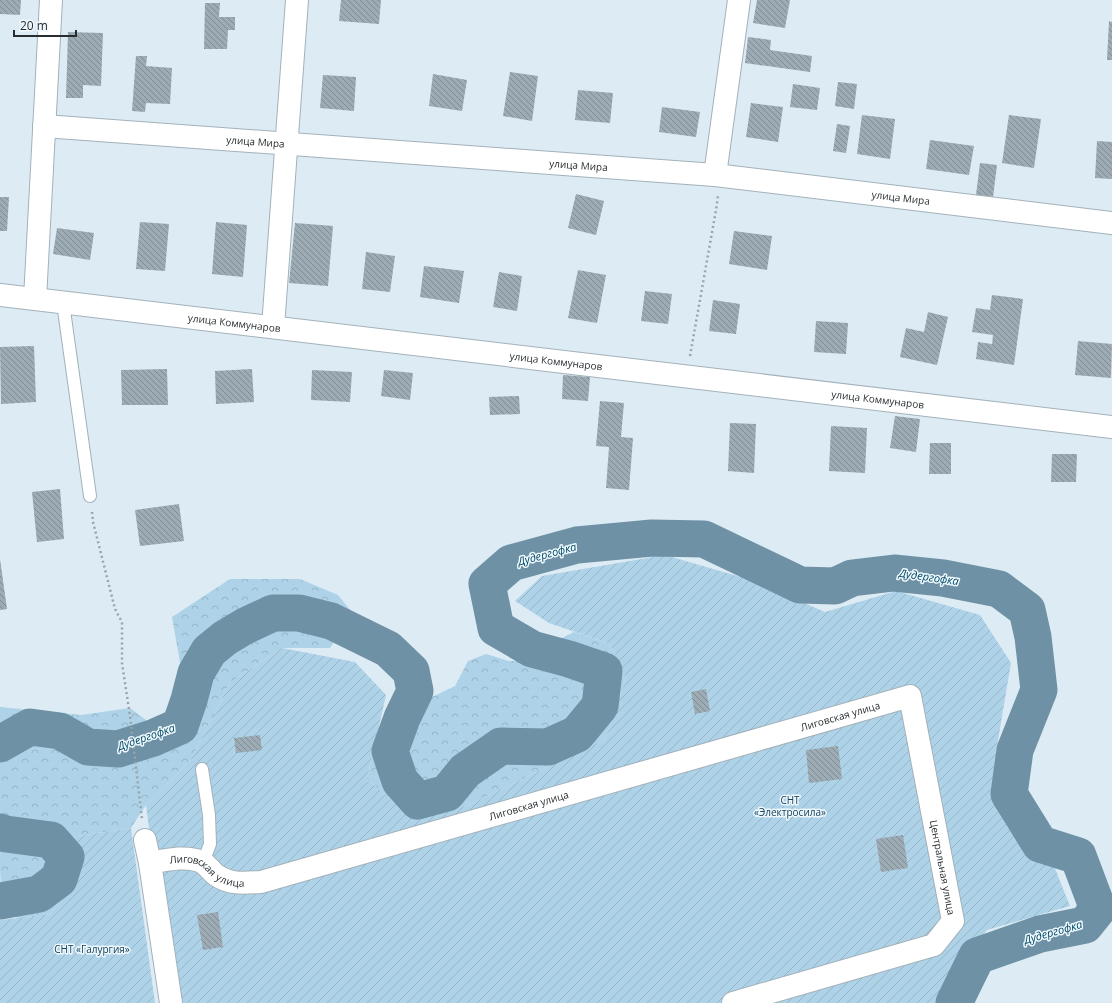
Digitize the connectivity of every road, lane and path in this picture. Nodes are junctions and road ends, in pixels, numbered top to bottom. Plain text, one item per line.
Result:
1 (51, 0) edge
2 (297, 0) edge
3 (739, 0) edge
4 (44, 126) junction
5 (286, 144) junction
6 (716, 175) junction
7 (1112, 223) edge
8 (0, 295) edge
9 (35, 299) junction
10 (63, 303) junction
11 (273, 327) junction
12 (686, 376) junction
13 (1112, 427) edge
14 (90, 496) joint
15 (910, 696) joint
16 (202, 769) dead end
17 (145, 840) joint
18 (150, 863) junction
19 (203, 863) junction
20 (171, 1003) edge
21 (733, 1003) edge

1 - 4 street
2 - 5 street
3 - 6 street
4 - 5 street, улица Мира
4 - 9 street
5 - 6 street, улица Мира
5 - 11 street
6 - 7 street, улица Мира
6 - 12 path
8 - 9 street, улица Коммунаров
9 - 10 street, улица Коммунаров
10 - 11 street, улица Коммунаров
10 - 14 lane
11 - 12 street, улица Коммунаров
12 - 13 street, улица Коммунаров
14 - 17 path
15 - 19 street, Лиговская улица
15 - 21 street, Центральная улица
16 - 19 lane
17 - 18 street
18 - 19 street, Лиговская улица
18 - 20 street

